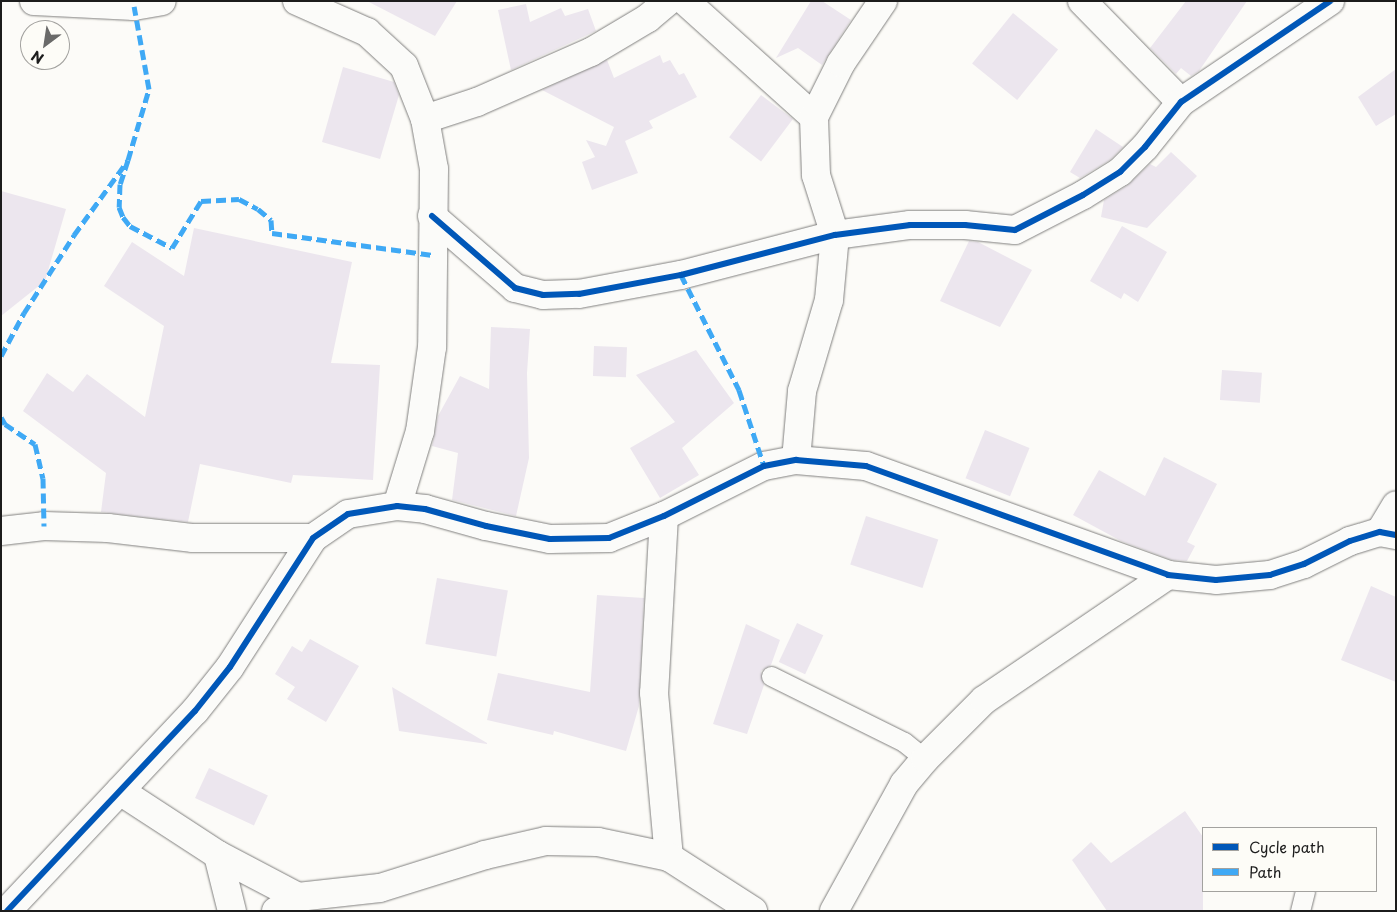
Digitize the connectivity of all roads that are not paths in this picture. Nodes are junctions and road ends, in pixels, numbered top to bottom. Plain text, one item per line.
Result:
1 (34, 1) edge
2 (162, 1) edge
3 (297, 1) edge
4 (668, 1) edge
5 (685, 1) edge
6 (883, 1) edge
7 (1082, 1) edge
8 (1330, 1) edge
9 (1181, 102) junction
10 (814, 117) junction
11 (425, 119) junction
12 (432, 216) junction
13 (834, 235) junction
14 (796, 460) junction
15 (1396, 505) edge
16 (398, 506) junction
17 (664, 516) junction
18 (1, 530) edge
19 (1388, 534) edge
20 (313, 538) junction
21 (1168, 575) junction
22 (771, 676) dead end
23 (925, 759) junction
24 (120, 791) junction
25 (218, 856) junction
26 (669, 857) junction
27 (1305, 892) edge
28 (287, 904) edge
29 (839, 909) edge
30 (7, 911) edge
31 (232, 911) edge
32 (753, 911) edge
33 (1300, 911) edge

1 - 2 street
3 - 11 street
4 - 11 street
5 - 10 street
6 - 10 street
7 - 9 street
8 - 9 street
9 - 13 street
10 - 13 street
11 - 12 street
12 - 13 street
12 - 16 street
13 - 14 street
14 - 17 street
14 - 21 street
15 - 19 street
16 - 17 street
16 - 20 street
17 - 26 street
18 - 20 street
19 - 21 street
20 - 24 street
21 - 23 street
22 - 23 lane
23 - 29 street
24 - 25 street
24 - 30 street
25 - 28 street
25 - 31 street
26 - 28 street
26 - 32 street
27 - 33 lane

